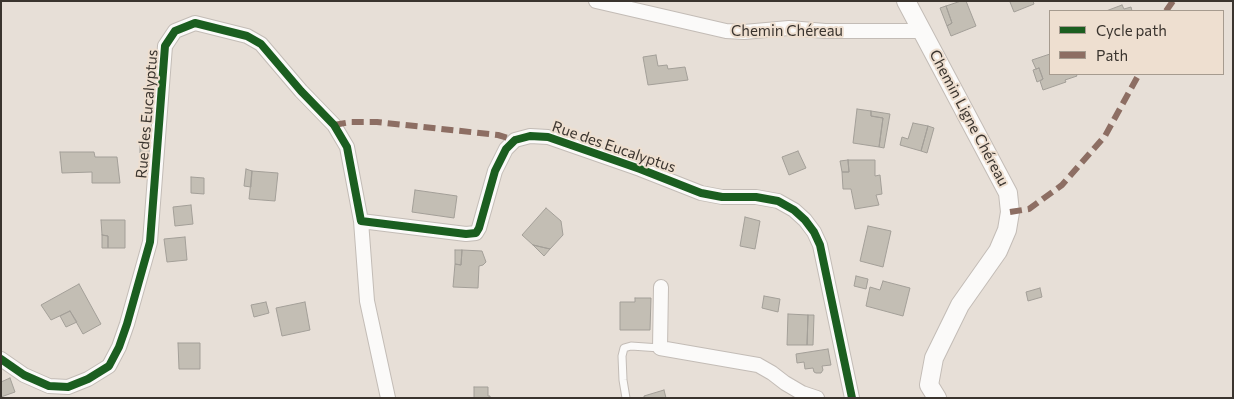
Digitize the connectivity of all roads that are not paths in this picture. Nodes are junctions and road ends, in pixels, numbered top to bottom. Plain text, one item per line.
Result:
1 (596, 1) edge
2 (906, 1) edge
3 (922, 31) junction
4 (361, 221) junction
5 (660, 288) dead end
6 (660, 348) junction
7 (1, 359) edge
8 (388, 398) edge
9 (626, 398) edge
10 (817, 398) edge
11 (852, 398) edge
12 (937, 398) edge

1 - 3 street, Chemin Chéreau
2 - 3 street, Chemin Ligne Chéreau
3 - 12 street, Chemin Ligne Chéreau
4 - 7 street, Rue des Eucalyptus
4 - 8 street, Rue des Eucalyptus
4 - 11 street, Rue des Eucalyptus
5 - 6 street
6 - 9 lane
6 - 10 street

